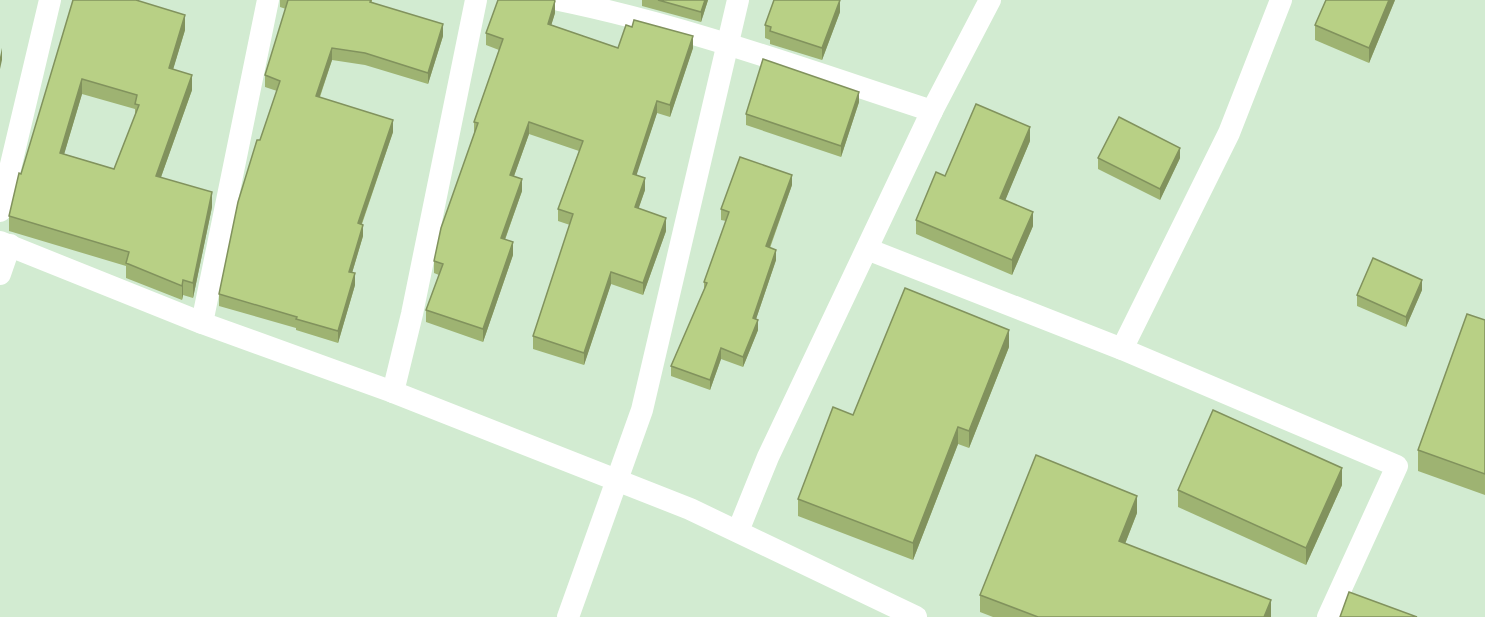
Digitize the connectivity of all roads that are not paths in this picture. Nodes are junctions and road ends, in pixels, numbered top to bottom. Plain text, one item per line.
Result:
1 (50, 0) edge
2 (268, 0) edge
3 (476, 0) edge
4 (559, 0) edge
5 (738, 0) edge
6 (990, 0) edge
7 (1281, 0) edge
8 (727, 45) junction
9 (932, 111) junction
10 (0, 211) edge
11 (5, 243) edge
12 (867, 249) junction
13 (0, 274) edge
14 (202, 323) junction
15 (1122, 349) junction
16 (393, 392) junction
17 (617, 481) junction
18 (738, 531) junction
19 (568, 617) edge
20 (915, 617) edge
21 (1328, 617) edge

1 - 10 street
2 - 14 street
3 - 16 street
4 - 8 street
5 - 8 street
6 - 9 street
7 - 15 street
8 - 9 street
8 - 17 street
9 - 12 street
11 - 13 street
11 - 14 street
12 - 15 street
12 - 18 street
14 - 16 street
15 - 21 street
16 - 17 street
17 - 18 street
17 - 19 street
18 - 20 street

